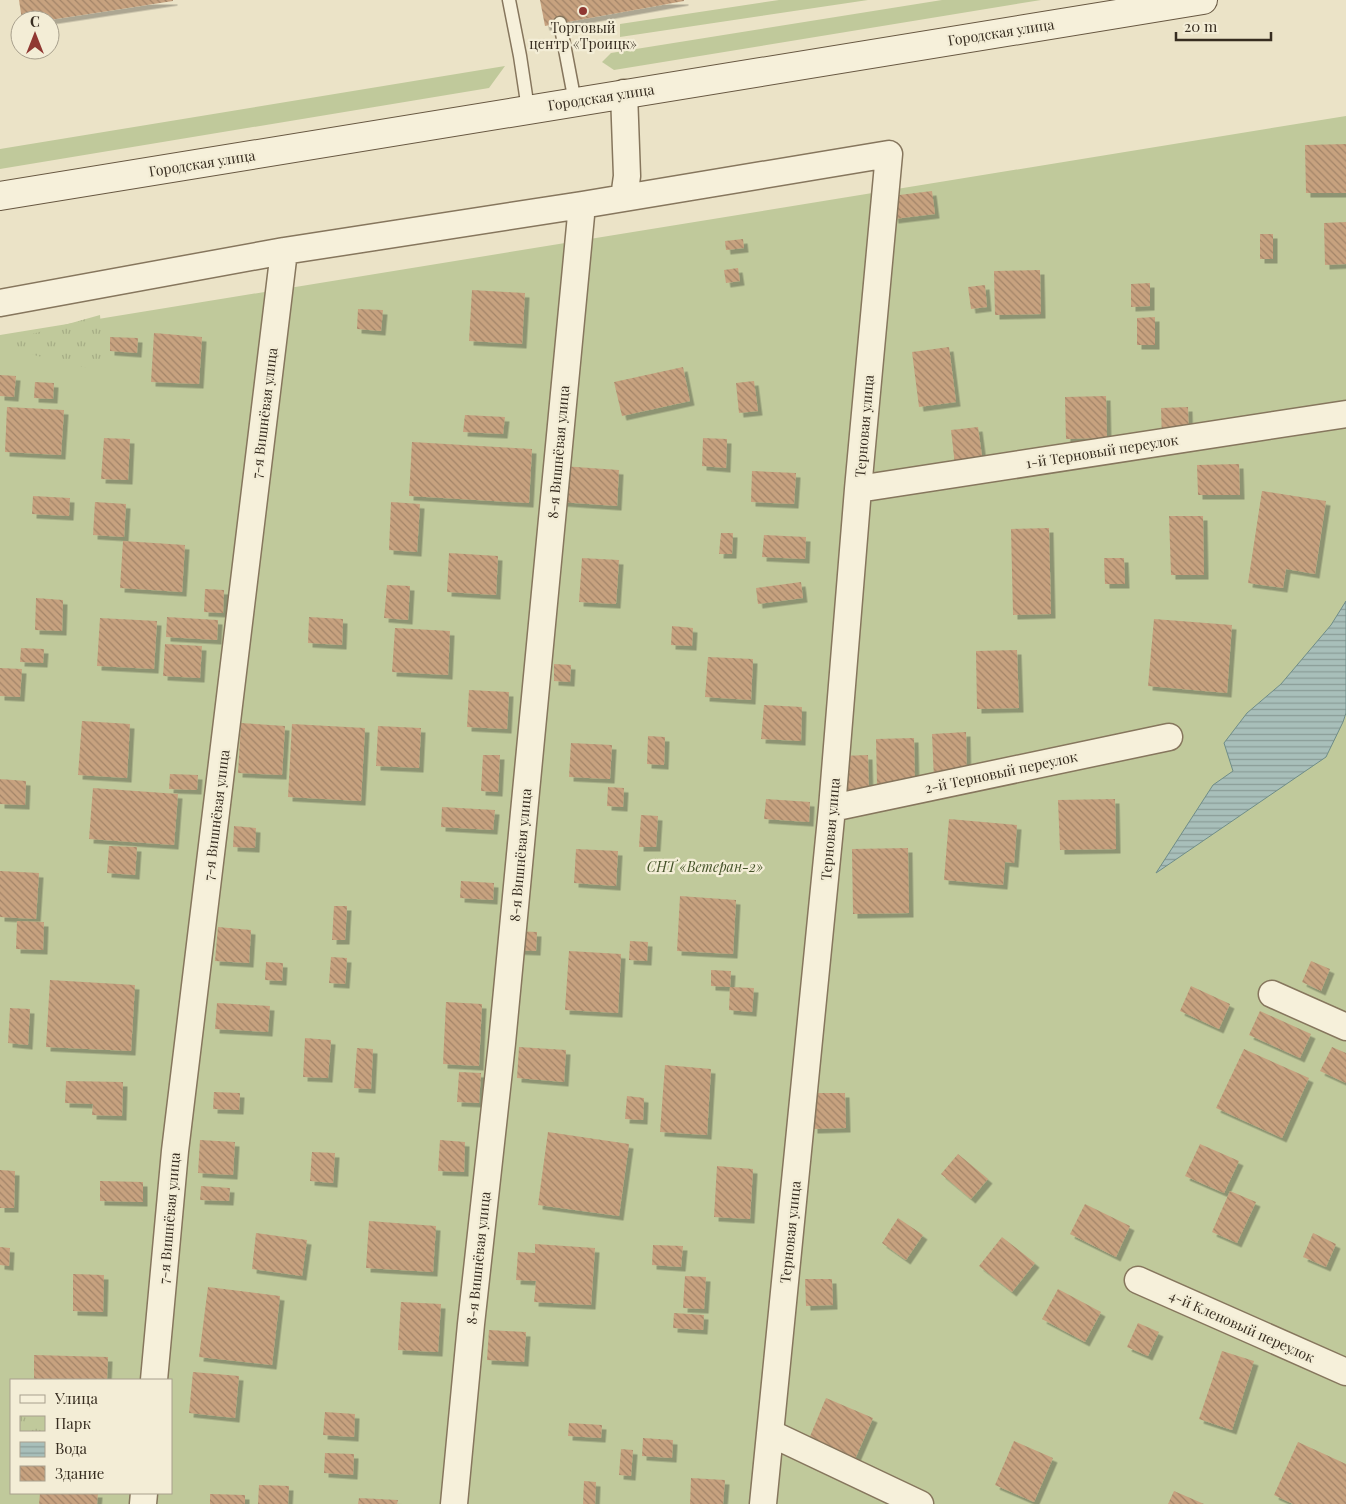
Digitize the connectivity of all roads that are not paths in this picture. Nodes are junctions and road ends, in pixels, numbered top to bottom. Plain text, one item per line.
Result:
1 (509, 0) edge
2 (1203, 0) edge
3 (1119, 6) edge
4 (560, 23) dead end
5 (624, 93) junction
6 (575, 102) junction
7 (528, 109) junction
8 (0, 196) edge
9 (624, 198) junction
10 (582, 205) junction
11 (284, 251) junction
12 (0, 303) edge
13 (1346, 414) edge
14 (858, 489) junction
15 (1169, 737) dead end
16 (832, 808) junction
17 (1272, 994) dead end
18 (1346, 1027) edge
19 (1138, 1280) dead end
20 (1346, 1372) edge
21 (154, 1379) edge
22 (770, 1433) junction
23 (454, 1504) edge
24 (763, 1504) edge
25 (920, 1504) edge

1 - 7 lane
2 - 3 main road, Городская улица
3 - 5 main road, Городская улица
4 - 6 lane
5 - 6 main road, Городская улица
5 - 9 street
6 - 7 main road, Городская улица
7 - 8 main road, Городская улица
9 - 10 street
9 - 14 street, Терновая улица
10 - 11 street
10 - 23 street, 8-я Вишнёвая улица
11 - 12 street
11 - 21 street, 7-я Вишнёвая улица
13 - 14 street, 1-й Терновый переулок
14 - 16 street, Терновая улица
15 - 16 street, 2-й Терновый переулок
16 - 22 street, Терновая улица
17 - 18 street
19 - 20 street, 4-й Кленовый переулок
22 - 24 street, Терновая улица
22 - 25 street

